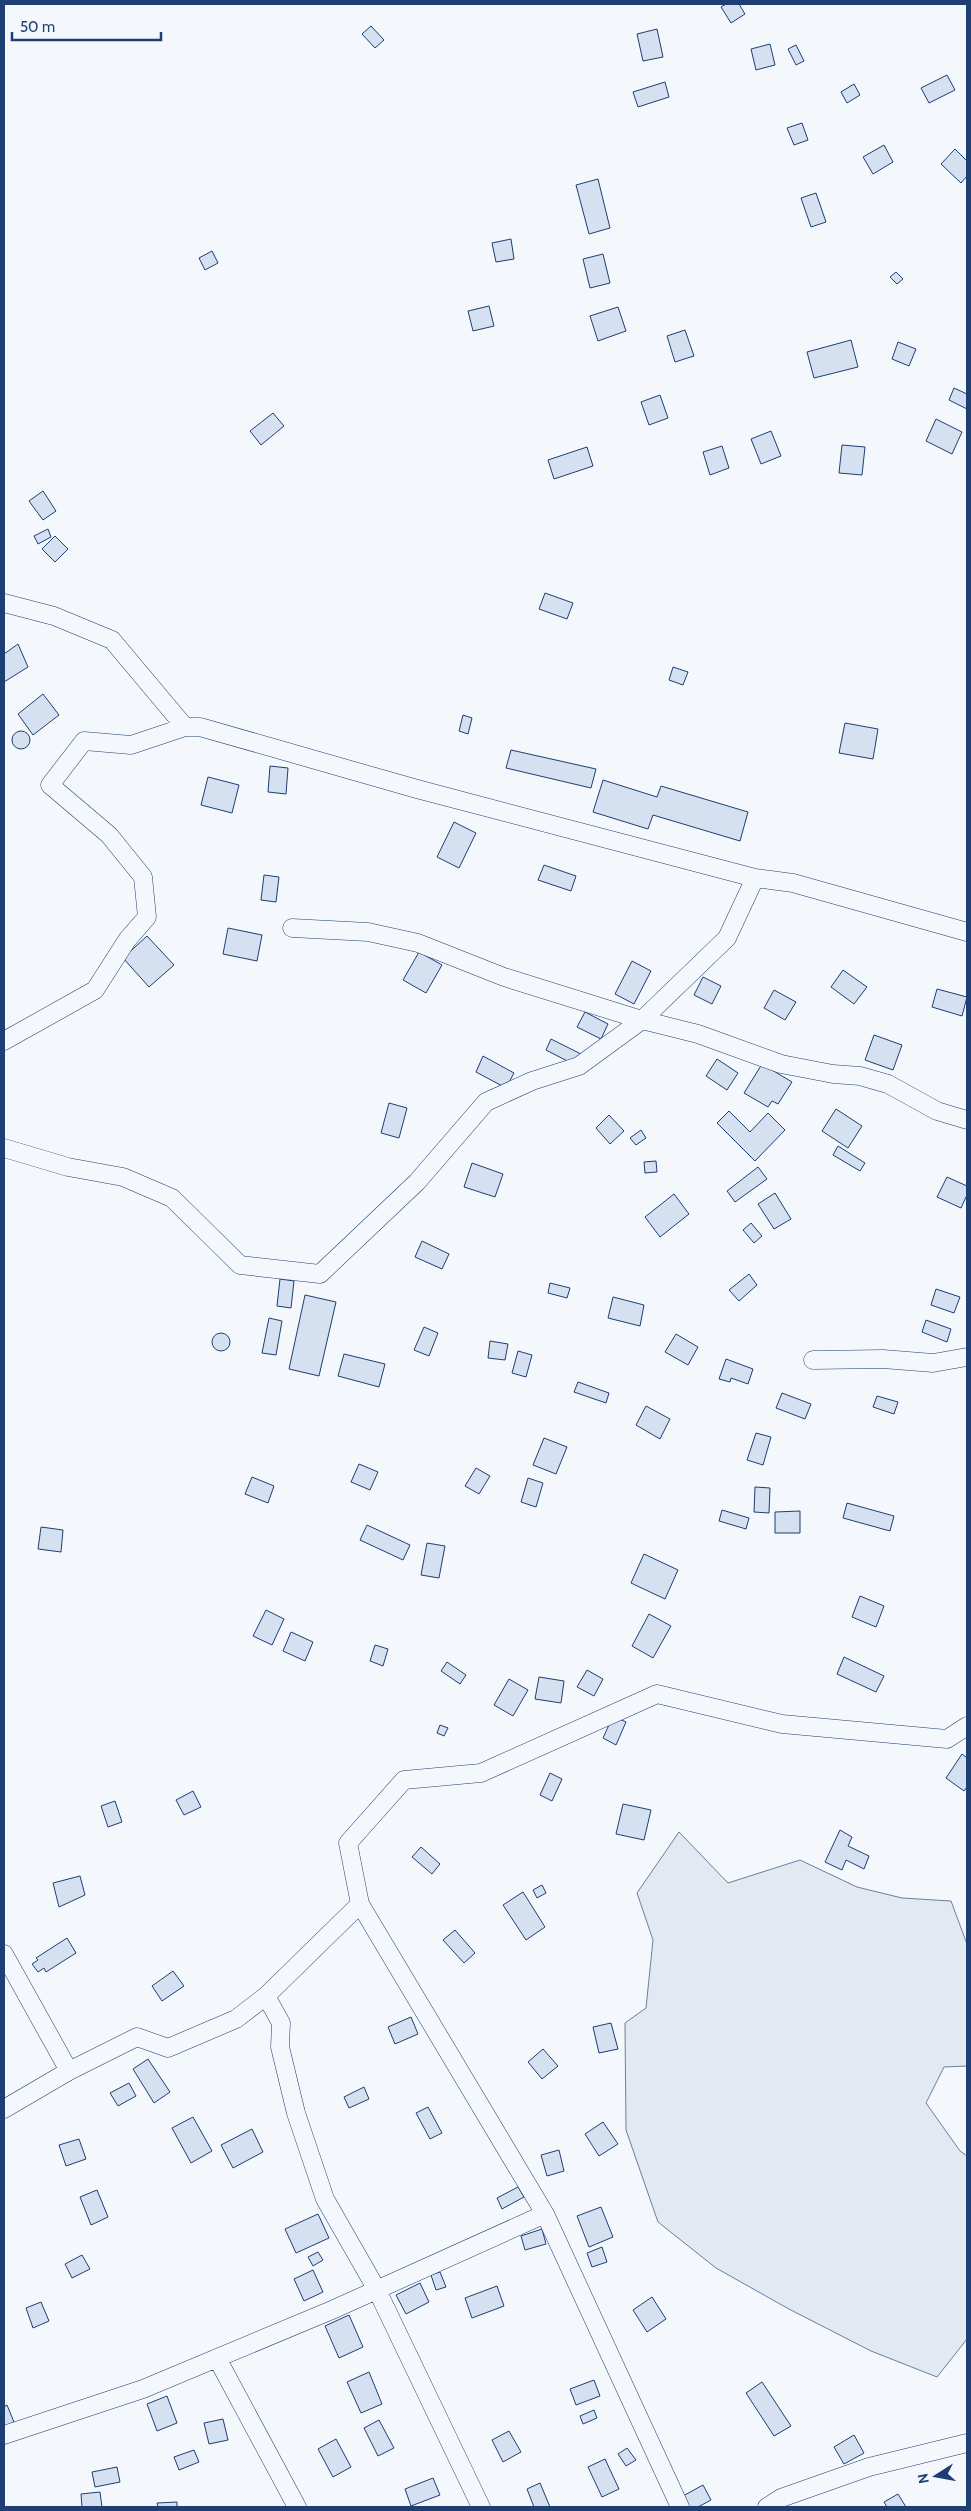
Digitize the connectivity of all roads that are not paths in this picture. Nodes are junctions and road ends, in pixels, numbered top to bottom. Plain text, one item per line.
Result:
1 (4, 602) edge
2 (185, 727) junction
3 (755, 878) junction
4 (292, 928) dead end
5 (967, 932) edge
6 (642, 1020) junction
7 (4, 1041) edge
8 (967, 1120) edge
9 (4, 1148) edge
10 (967, 1357) edge
11 (813, 1360) dead end
12 (967, 1726) edge
13 (360, 1904) junction
14 (4, 1954) edge
15 (266, 1996) junction
16 (69, 2071) junction
17 (4, 2109) edge
18 (545, 2214) junction
19 (377, 2290) junction
20 (217, 2358) junction
21 (4, 2435) edge
22 (967, 2443) edge
23 (297, 2507) edge
24 (481, 2507) edge
25 (680, 2507) edge
26 (767, 2507) edge

1 - 2 street
2 - 3 street
2 - 7 street
3 - 5 street
3 - 6 street
4 - 6 street
6 - 8 street
6 - 9 street
10 - 11 street
12 - 13 street
13 - 15 street
13 - 18 street
14 - 16 street
15 - 16 street
15 - 19 street
16 - 17 street
18 - 19 street
18 - 25 street
19 - 20 street
19 - 24 street
20 - 21 street
20 - 23 street
22 - 26 street

